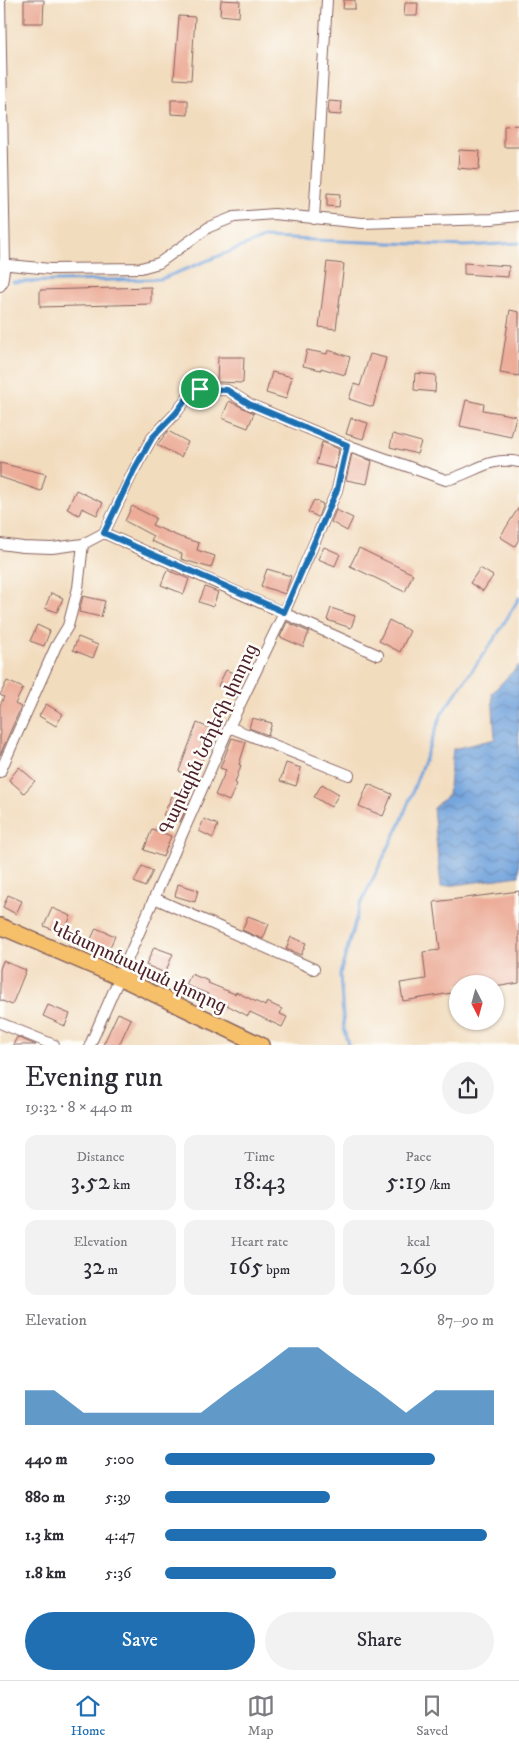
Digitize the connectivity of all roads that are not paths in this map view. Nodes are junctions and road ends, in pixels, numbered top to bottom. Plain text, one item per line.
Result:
1 (0, 0) edge
2 (327, 0) edge
3 (519, 216) edge
4 (314, 219) junction
5 (2, 264) edge
6 (0, 286) edge
7 (347, 445) junction
8 (519, 462) edge
9 (104, 533) junction
10 (0, 544) edge
11 (83, 544) junction
12 (284, 612) junction
13 (378, 655) dead end
14 (229, 727) junction
15 (0, 772) edge
16 (349, 776) dead end
17 (154, 898) junction
18 (0, 926) edge
19 (314, 969) dead end
20 (121, 978) junction
21 (0, 1023) edge
22 (54, 1045) edge
23 (90, 1045) edge
24 (261, 1045) edge

1 - 5 street
2 - 4 street
3 - 4 street
4 - 5 street
5 - 6 street
7 - 8 street
7 - 9 street
7 - 12 street, Գարեգին Նժդեհի փողոց
9 - 11 street
9 - 12 street
10 - 11 street
11 - 15 street
12 - 13 street
12 - 14 street, Գարեգին Նժդեհի փողոց
14 - 16 street
14 - 17 street, Գարեգին Նժդեհի փողոց
17 - 19 street
17 - 20 street, Գարեգին Նժդեհի փողոց
18 - 20 main road, Կենտրոնական փողոց
20 - 23 street, Գարեգին Նժդեհի փողոց
20 - 24 main road, Կենտրոնական փողոց
21 - 22 street

